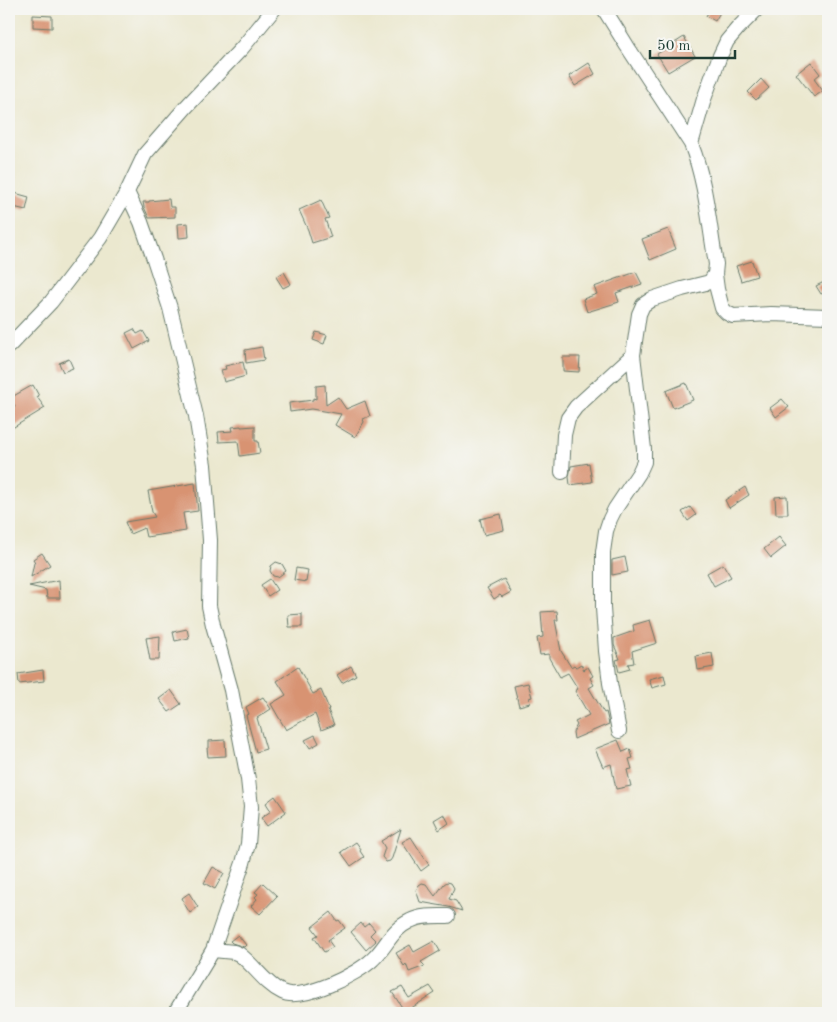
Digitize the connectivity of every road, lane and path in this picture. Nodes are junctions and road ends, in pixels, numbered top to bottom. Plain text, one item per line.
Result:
1 (274, 9) edge
2 (604, 9) edge
3 (758, 9) edge
4 (691, 144) junction
5 (127, 192) junction
6 (715, 274) junction
7 (828, 316) edge
8 (9, 346) edge
9 (633, 354) junction
10 (562, 472) dead end
11 (619, 731) dead end
12 (448, 916) dead end
13 (213, 950) junction
14 (176, 1013) edge

1 - 5 street
2 - 4 street
3 - 4 street
4 - 6 street
5 - 8 street
5 - 13 street
6 - 7 street
6 - 9 street
9 - 10 street
9 - 11 street
12 - 13 street
13 - 14 street

